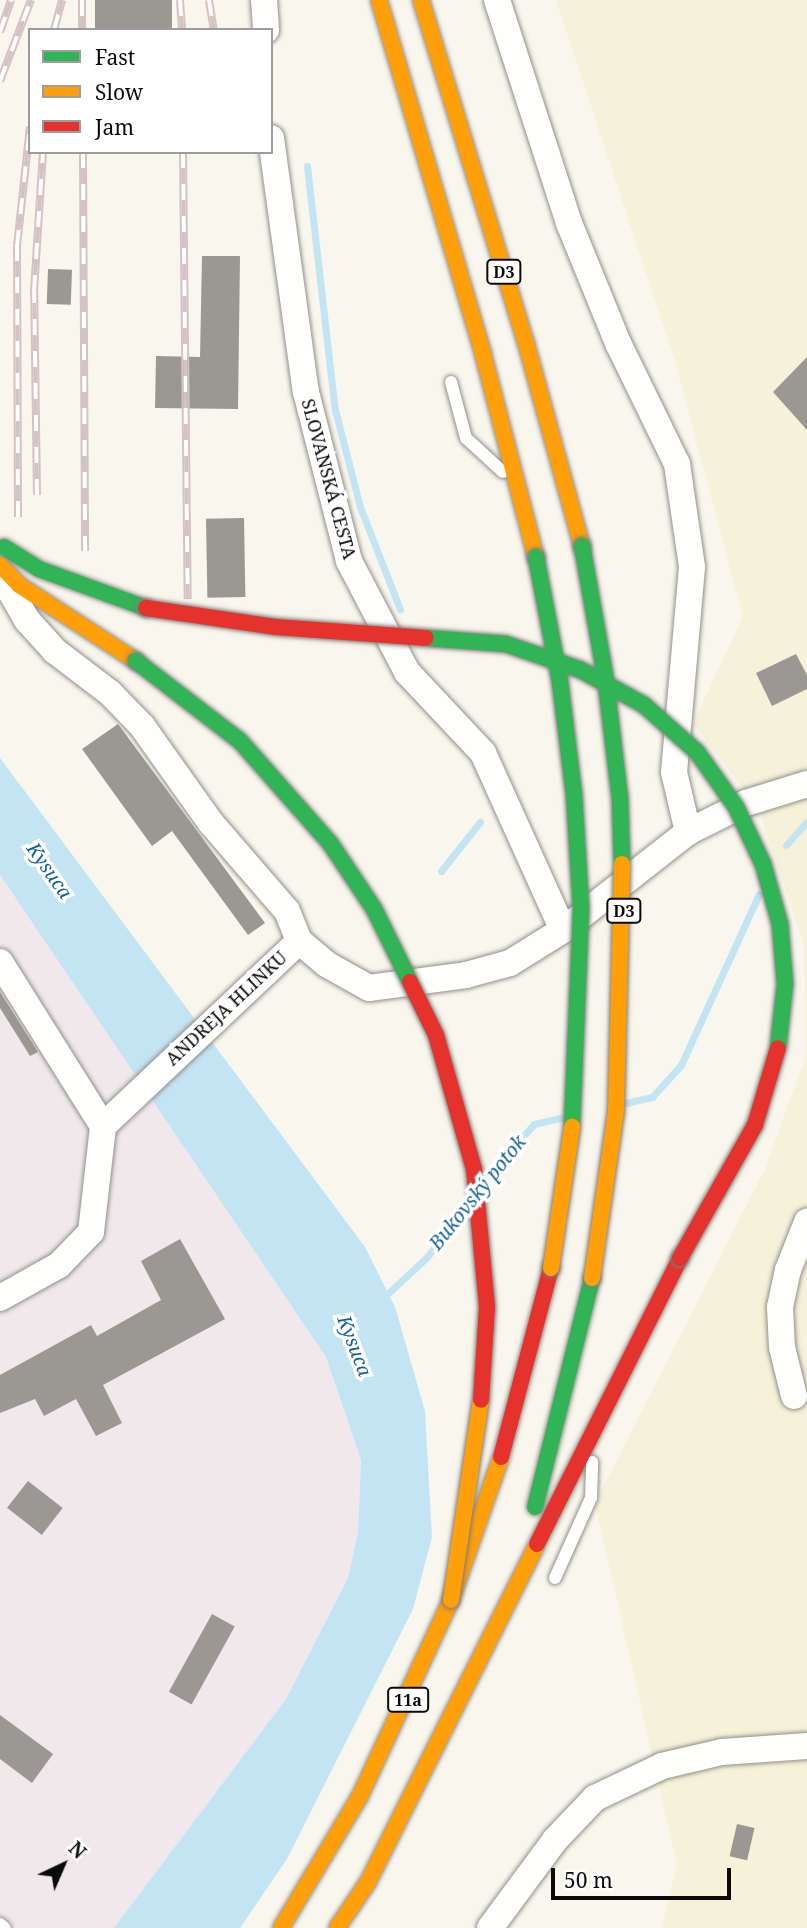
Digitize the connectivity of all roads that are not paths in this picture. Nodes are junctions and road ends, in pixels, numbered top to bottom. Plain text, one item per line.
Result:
1 (264, 0) edge
2 (379, 0) edge
3 (421, 0) edge
4 (497, 0) edge
5 (266, 28) edge
6 (273, 153) edge
7 (451, 382) dead end
8 (519, 486) junction
9 (0, 545) edge
10 (0, 565) edge
11 (0, 574) edge
12 (807, 784) edge
13 (688, 832) junction
14 (563, 930) junction
15 (299, 941) junction
16 (0, 962) edge
17 (112, 1117) junction
18 (807, 1222) edge
19 (0, 1298) edge
20 (793, 1396) dead end
21 (592, 1434) junction
22 (555, 1578) dead end
23 (451, 1600) junction
24 (493, 1625) junction
25 (807, 1746) edge
26 (0, 1924) edge
27 (5, 1928) edge
28 (281, 1928) edge
29 (338, 1928) edge
30 (489, 1928) edge

1 - 5 street
2 - 8 main road, D3
3 - 24 main road, D3, bridge
4 - 13 street
6 - 14 street, SLOVANSKÁ CESTA
7 - 8 lane
8 - 23 main road, D3, bridge
9 - 21 main road, bridge
10 - 23 main road, bridge
11 - 15 street
12 - 13 street, ANDREJA HLINKU
13 - 14 street, ANDREJA HLINKU
14 - 15 street, ANDREJA HLINKU
15 - 17 street, ANDREJA HLINKU
16 - 17 street
17 - 19 street
18 - 20 street
21 - 22 lane
21 - 24 main road
23 - 28 main road, 11a
24 - 29 main road, 11a
25 - 30 street
26 - 27 lane

